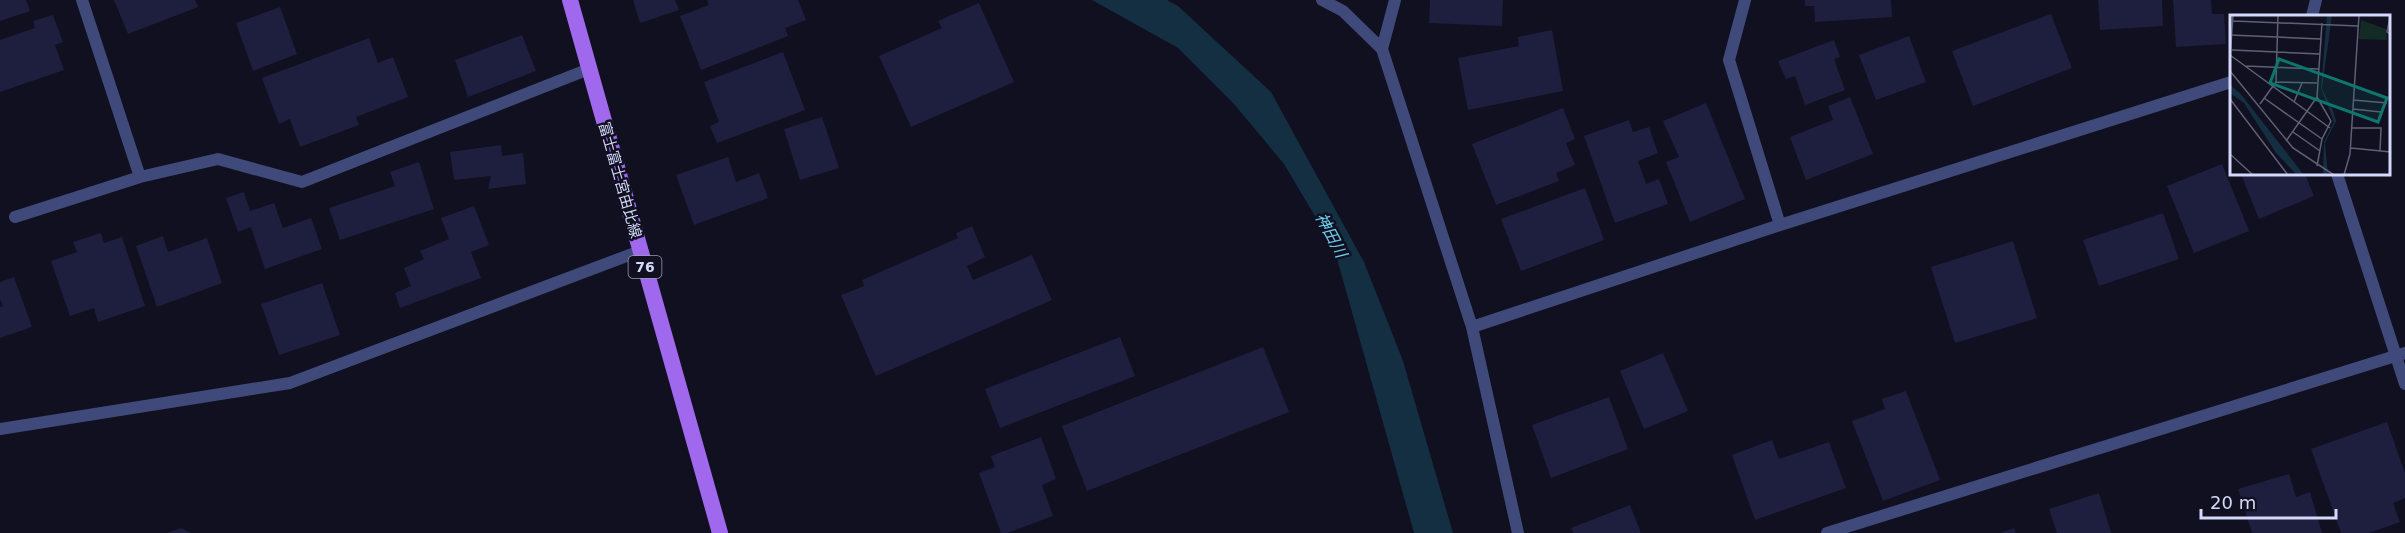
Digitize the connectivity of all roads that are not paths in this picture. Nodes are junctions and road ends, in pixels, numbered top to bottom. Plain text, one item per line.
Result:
1 (82, 0) edge
2 (570, 0) edge
3 (1322, 0) edge
4 (1395, 0) edge
5 (1745, 0) edge
6 (2316, 0) edge
7 (2312, 15) edge
8 (1382, 49) junction
9 (589, 69) junction
10 (2230, 82) edge
11 (2338, 176) edge
12 (140, 177) junction
13 (15, 216) dead end
14 (1780, 225) junction
15 (640, 251) junction
16 (1472, 327) junction
17 (2400, 354) edge
18 (2405, 384) edge
19 (0, 429) edge
20 (720, 533) edge
21 (1518, 533) edge
22 (1827, 533) edge

1 - 12 street
2 - 9 main road, 富士富士宮由比線 / 76
3 - 8 street
4 - 8 street
5 - 14 street
6 - 7 street
8 - 16 street
9 - 12 street
9 - 15 main road, 富士富士宮由比線 / 76
10 - 14 street
11 - 17 street
12 - 13 street
14 - 16 street
15 - 19 street
15 - 20 main road, 富士富士宮由比線 / 76
16 - 21 street
17 - 18 street
17 - 22 street

